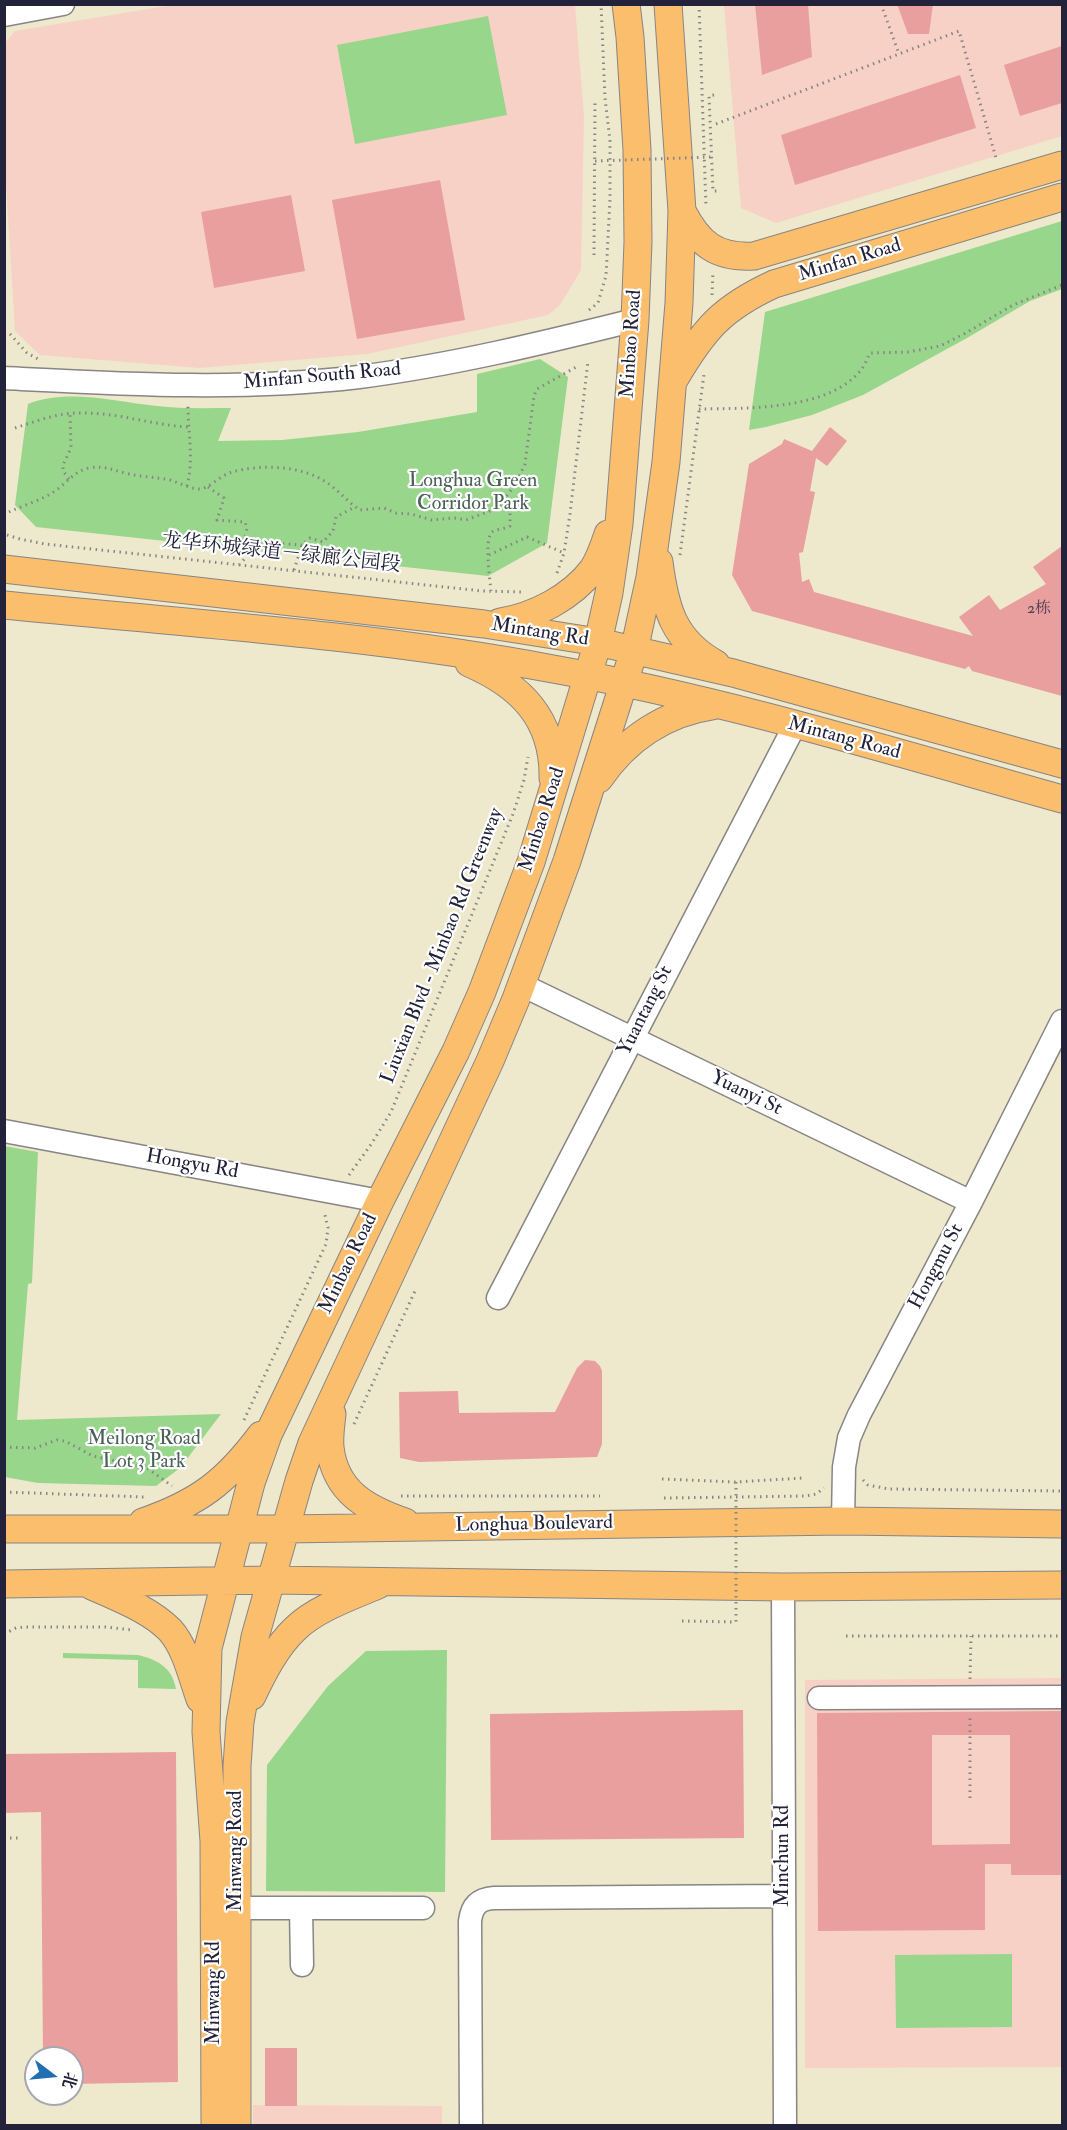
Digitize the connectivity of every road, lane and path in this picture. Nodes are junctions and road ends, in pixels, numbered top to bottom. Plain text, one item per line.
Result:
1 (63, 4) edge
2 (601, 4) edge
3 (626, 4) edge
4 (668, 4) edge
5 (699, 4) edge
6 (881, 4) edge
7 (4, 15) edge
8 (899, 54) junction
9 (714, 95) dead end
10 (595, 100) dead end
11 (716, 124) dead end
12 (712, 157) junction
13 (595, 161) junction
14 (1062, 165) edge
15 (1000, 169) dead end
16 (719, 191) dead end
17 (1062, 197) edge
18 (682, 211) junction
19 (709, 215) dead end
20 (594, 255) dead end
21 (713, 268) dead end
22 (1062, 285) edge
23 (712, 298) dead end
24 (581, 315) dead end
25 (634, 320) junction
26 (10, 334) dead end
27 (588, 361) dead end
28 (49, 362) dead end
29 (578, 366) dead end
30 (704, 371) dead end
31 (4, 378) edge
32 (673, 381) junction
33 (188, 403) dead end
34 (699, 409) junction
35 (70, 414) junction
36 (188, 427) junction
37 (15, 428) dead end
38 (69, 479) junction
39 (187, 486) junction
40 (208, 487) junction
41 (621, 493) junction
42 (503, 501) junction
43 (355, 507) junction
44 (9, 512) dead end
45 (7, 535) dead end
46 (656, 538) junction
47 (302, 545) junction
48 (256, 547) junction
49 (564, 553) junction
50 (489, 555) junction
51 (679, 563) dead end
52 (239, 565) junction
53 (4, 568) edge
54 (294, 571) junction
55 (556, 578) dead end
56 (491, 591) junction
57 (524, 592) dead end
58 (4, 605) edge
59 (484, 624) junction
60 (598, 642) junction
61 (443, 651) junction
62 (634, 651) junction
63 (733, 673) junction
64 (589, 676) junction
65 (624, 684) junction
66 (725, 705) junction
67 (795, 725) junction
68 (528, 751) dead end
69 (1062, 764) edge
70 (553, 791) junction
71 (587, 797) junction
72 (1062, 799) edge
73 (522, 985) junction
74 (1062, 1021) edge
75 (632, 1039) junction
76 (4, 1131) edge
77 (349, 1175) dead end
78 (380, 1201) junction
79 (971, 1202) junction
80 (324, 1211) dead end
81 (415, 1291) dead end
82 (498, 1298) dead end
83 (333, 1395) junction
84 (278, 1412) junction
85 (241, 1426) dead end
86 (352, 1428) dead end
87 (4, 1447) edge
88 (803, 1478) dead end
89 (861, 1478) dead end
90 (662, 1479) dead end
91 (736, 1482) junction
92 (827, 1483) dead end
93 (178, 1491) dead end
94 (1062, 1491) edge
95 (4, 1492) edge
96 (399, 1496) dead end
97 (600, 1496) dead end
98 (147, 1498) dead end
99 (664, 1498) dead end
100 (843, 1521) junction
101 (1062, 1524) edge
102 (421, 1527) junction
103 (125, 1528) junction
104 (240, 1528) junction
105 (4, 1529) edge
106 (285, 1529) junction
107 (226, 1580) junction
108 (271, 1580) junction
109 (385, 1581) junction
110 (85, 1583) junction
111 (4, 1584) edge
112 (1062, 1585) edge
113 (783, 1587) junction
114 (682, 1621) dead end
115 (138, 1631) dead end
116 (4, 1634) edge
117 (846, 1636) dead end
118 (1062, 1636) edge
119 (1062, 1697) edge
120 (819, 1698) dead end
121 (206, 1717) junction
122 (240, 1722) junction
123 (4, 1838) edge
124 (18, 1838) dead end
125 (784, 1896) junction
126 (237, 1908) junction
127 (302, 1908) junction
128 (423, 1908) dead end
129 (302, 1965) dead end
130 (215, 2126) edge
131 (237, 2126) edge
132 (471, 2126) edge
133 (785, 2126) edge

1 - 7 street
2 - 24 path
3 - 25 main road, Minbao Road
4 - 18 main road, Minbao Road
5 - 19 path
6 - 8 path
8 - 11 path
8 - 15 path
9 - 12 path
10 - 13 path
12 - 13 path, bridge
12 - 16 path
13 - 20 path
14 - 18 main road, Minfan Road
17 - 32 main road, Minfan Road
18 - 32 main road, Minbao Road
21 - 23 path
22 - 34 path
25 - 31 street, Minfan South Road
25 - 41 main road, Minbao Road
26 - 28 path
27 - 49 path
29 - 42 path
30 - 34 path
32 - 46 main road, Minbao Road
33 - 36 path
34 - 51 path
35 - 36 path
35 - 37 path
35 - 38 path
36 - 39 path
38 - 39 path
38 - 44 path
39 - 40 path
40 - 43 path
40 - 48 path
41 - 59 main road
41 - 60 main road, Minbao Road
42 - 43 path
42 - 50 path
43 - 47 path
45 - 52 path, 龙华环城绿道－绿廊公园段
46 - 62 main road, Minbao Road
46 - 63 main road
47 - 48 path
47 - 54 path
48 - 52 path
49 - 50 path
49 - 55 path
50 - 56 path
52 - 54 path, 龙华环城绿道－绿廊公园段
53 - 59 main road, Mintang Rd
54 - 56 path, 龙华环城绿道－绿廊公园段
56 - 57 path, 龙华环城绿道－绿廊公园段
58 - 61 main road, Mintang Rd
59 - 60 main road, Mintang Rd
60 - 62 main road, Mintang Rd
60 - 64 main road, Minbao Road
61 - 64 main road, Mintang Rd
61 - 70 main road
62 - 63 main road, Mintang Rd
62 - 65 main road, Minbao Road
63 - 69 main road, Mintang Rd
64 - 65 main road, Mintang Rd
64 - 70 main road, Minbao Road
65 - 66 main road, Mintang Road
65 - 71 main road, Minbao Road
66 - 67 main road, Mintang Road
66 - 71 main road
67 - 72 main road, Mintang Road
67 - 75 street, Yuantang St
68 - 77 path, Liuxian Blvd - Minbao Rd Greenway
70 - 78 main road, Minbao Road
71 - 73 main road, Minbao Road
73 - 75 street, Yuanyi St
73 - 83 main road, Minbao Road
74 - 79 street, Hongmu St
75 - 79 street, Yuanyi St
75 - 82 street, Yuantang St
76 - 78 street, Hongyu Rd
78 - 84 main road, Minbao Road
79 - 100 street, Hongmu St
80 - 85 path
81 - 86 path
83 - 102 main road
83 - 106 main road, Minbao Road
84 - 103 main road
84 - 104 main road, Minbao Road
87 - 93 path
88 - 91 path
89 - 94 path
90 - 91 path
91 - 114 path, bridge
92 - 99 path
95 - 98 path
96 - 97 path
100 - 101 main road, Longhua Boulevard
100 - 102 main road, Longhua Boulevard
102 - 106 main road, Longhua Boulevard
103 - 104 main road, Longhua Boulevard
103 - 105 main road, Longhua Boulevard
104 - 106 main road, Longhua Boulevard
104 - 107 main road, Minbao Road
106 - 108 main road, Minbao Road
107 - 108 main road
107 - 110 main road
107 - 121 main road
108 - 109 main road
108 - 122 main road, Minwang Road
109 - 113 main road
109 - 122 main road
110 - 111 main road
110 - 121 main road
112 - 113 main road
113 - 125 street, Minchun Rd
115 - 116 path
117 - 118 path
119 - 120 street
121 - 130 main road, Minwang Rd
122 - 126 main road, Minwang Road
123 - 124 path
125 - 132 street
125 - 133 street, Minchun Rd
126 - 127 street
126 - 131 main road, Minwang Road
127 - 128 street
127 - 129 street

